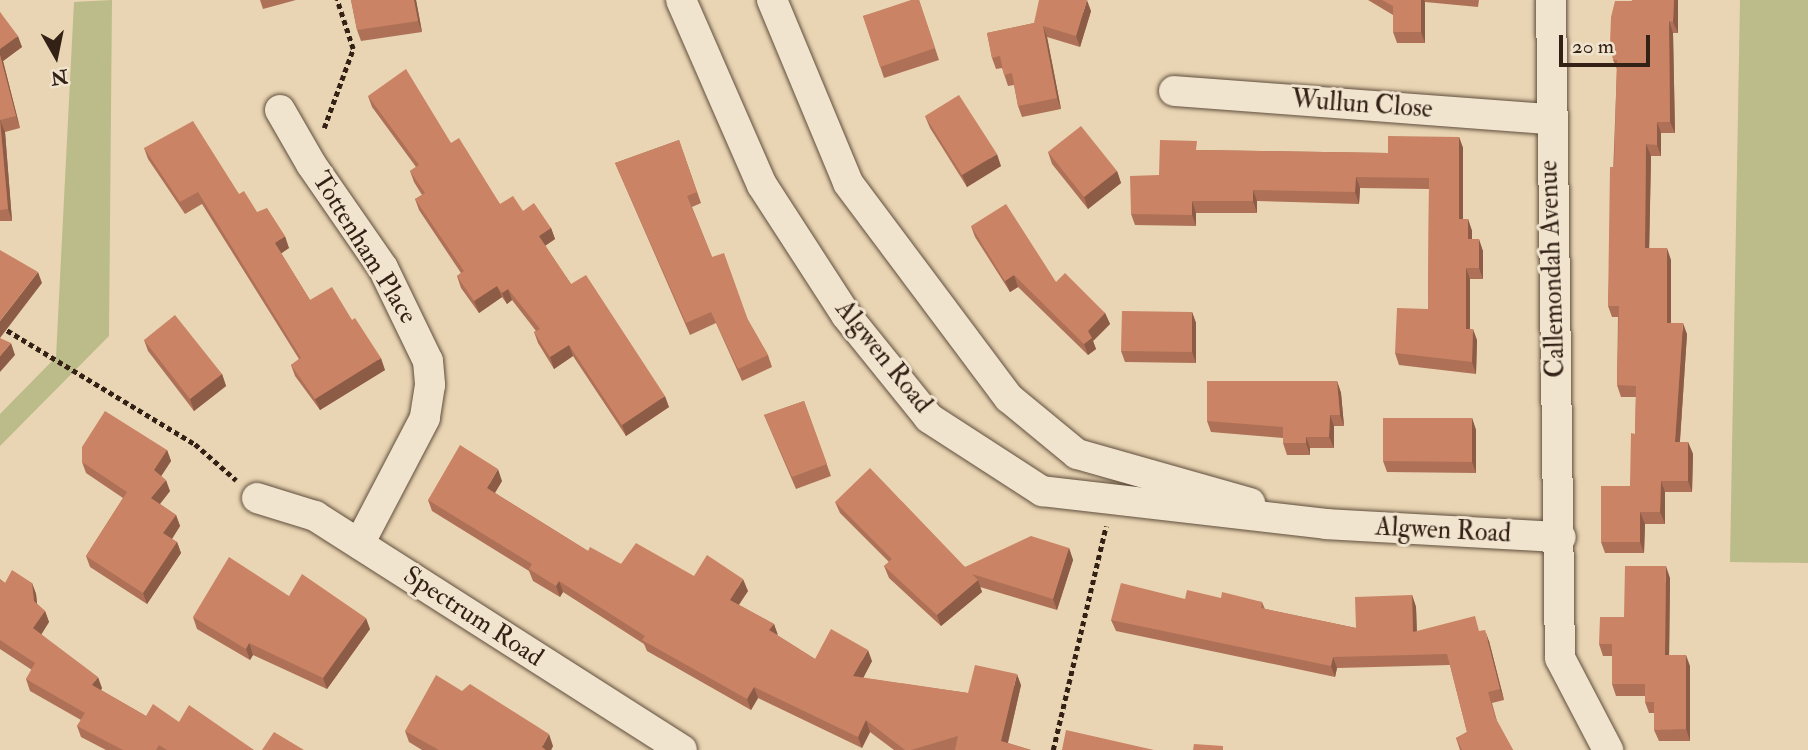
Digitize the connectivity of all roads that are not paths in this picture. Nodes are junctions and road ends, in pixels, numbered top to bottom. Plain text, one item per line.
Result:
1 (681, 0) edge
2 (772, 0) edge
3 (1550, 0) edge
4 (1174, 91) dead end
5 (280, 110) dead end
6 (1549, 119) junction
7 (257, 498) road end
8 (1325, 524) junction
9 (1561, 537) junction
10 (359, 544) junction
11 (682, 750) edge
12 (1608, 750) edge

1 - 8 street, Algwen Road
2 - 8 street, Algwen Road
3 - 6 street, Callemondah Avenue
4 - 6 street, Wullun Close
5 - 10 street, Tottenham Place
6 - 9 street, Callemondah Avenue
7 - 10 street, Spectrum Road
8 - 9 street, Algwen Road
9 - 12 street, Callemondah Avenue
10 - 11 street, Spectrum Road

